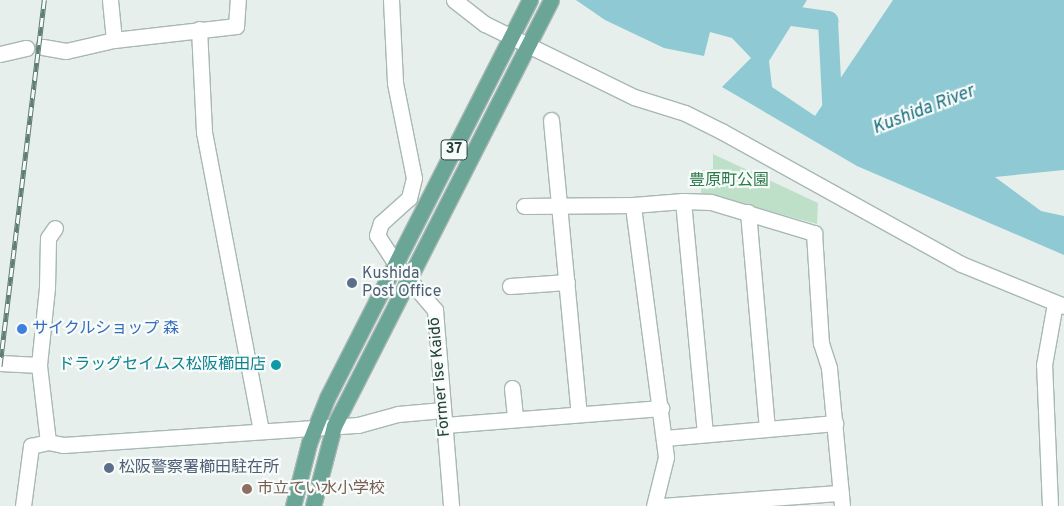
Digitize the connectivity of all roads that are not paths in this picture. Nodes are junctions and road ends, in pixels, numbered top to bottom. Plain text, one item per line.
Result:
1 (110, 0) edge
2 (238, 0) edge
3 (391, 0) edge
4 (454, 0) edge
5 (530, 0) edge
6 (551, 0) edge
7 (199, 29) junction
8 (515, 30) junction
9 (532, 38) junction
10 (114, 40) junction
11 (43, 47) dead end
12 (26, 48) dead end
13 (0, 54) edge
14 (551, 120) dead end
15 (683, 201) junction
16 (559, 204) junction
17 (633, 205) junction
18 (524, 206) dead end
19 (748, 212) junction
20 (55, 228) dead end
21 (395, 263) junction
22 (408, 278) junction
23 (567, 282) junction
24 (510, 286) dead end
25 (1059, 304) edge
26 (0, 363) edge
27 (39, 365) junction
28 (512, 388) dead end
29 (661, 408) junction
30 (579, 414) junction
31 (444, 417) junction
32 (515, 419) junction
33 (835, 424) junction
34 (334, 426) junction
35 (314, 427) junction
36 (767, 428) junction
37 (261, 430) junction
38 (705, 434) junction
39 (665, 438) junction
40 (48, 442) junction
41 (841, 500) edge
42 (23, 506) edge
43 (293, 506) edge
44 (313, 506) edge
45 (451, 506) edge
46 (654, 506) edge
47 (662, 506) edge
48 (1050, 506) edge

1 - 10 street
2 - 7 street
3 - 21 street, Former Ise Kaidō
4 - 8 street
5 - 8 main road, 37
6 - 9 main road, 37
7 - 10 street
7 - 37 street
8 - 9 street
8 - 21 main road, 37
9 - 22 main road, 37
9 - 25 street
10 - 11 street
12 - 13 street
14 - 16 street
15 - 17 street
15 - 19 street
15 - 38 street
16 - 17 street
16 - 18 street
16 - 23 street
17 - 29 street
19 - 33 street
19 - 36 street
20 - 27 street
21 - 22 street, Former Ise Kaidō
21 - 35 main road, 37
22 - 31 street, Former Ise Kaidō
22 - 34 main road, 37
23 - 24 street
23 - 30 street
25 - 48 street
26 - 27 street
27 - 40 street
28 - 32 street
29 - 30 street
29 - 39 street
30 - 32 street
31 - 32 street
31 - 34 street
31 - 45 street, Former Ise Kaidō
33 - 36 street
33 - 41 street
34 - 35 street
34 - 44 main road, 37
35 - 37 street
35 - 43 main road, 37
36 - 38 street
37 - 40 street
38 - 39 street
39 - 46 street
40 - 42 street
41 - 47 street

